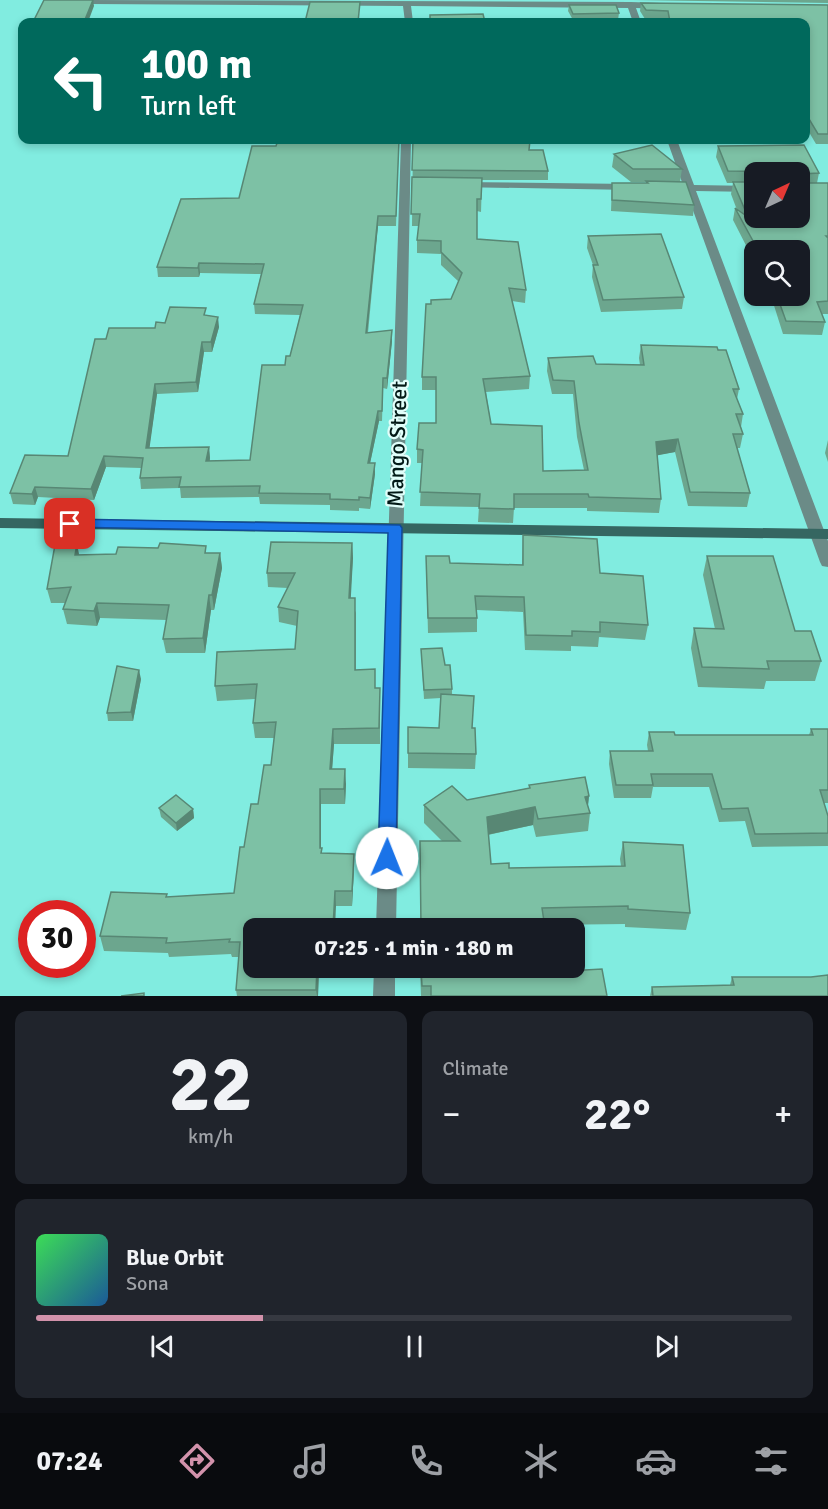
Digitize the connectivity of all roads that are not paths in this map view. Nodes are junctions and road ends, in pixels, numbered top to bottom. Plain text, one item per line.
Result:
1 (90, 1) edge
2 (296, 1) edge
3 (406, 2) edge
4 (631, 5) junction
5 (666, 6) edge
6 (408, 18) edge
7 (636, 18) edge
8 (406, 144) edge
9 (674, 144) edge
10 (452, 185) edge
11 (644, 187) edge
12 (667, 188) edge
13 (691, 188) junction
14 (744, 189) edge
15 (0, 523) edge
16 (395, 528) junction
17 (823, 534) edge
18 (828, 562) edge
19 (386, 918) edge
20 (385, 978) edge
21 (384, 996) edge

1 - 2 street
2 - 3 street
3 - 4 street
3 - 6 street
4 - 5 street
4 - 7 street
8 - 16 street, Mango Street
9 - 13 street
10 - 11 street
12 - 13 street
13 - 14 street
13 - 17 street
15 - 16 main road
16 - 17 main road
16 - 19 street, Mango Street
17 - 18 street
20 - 21 street

